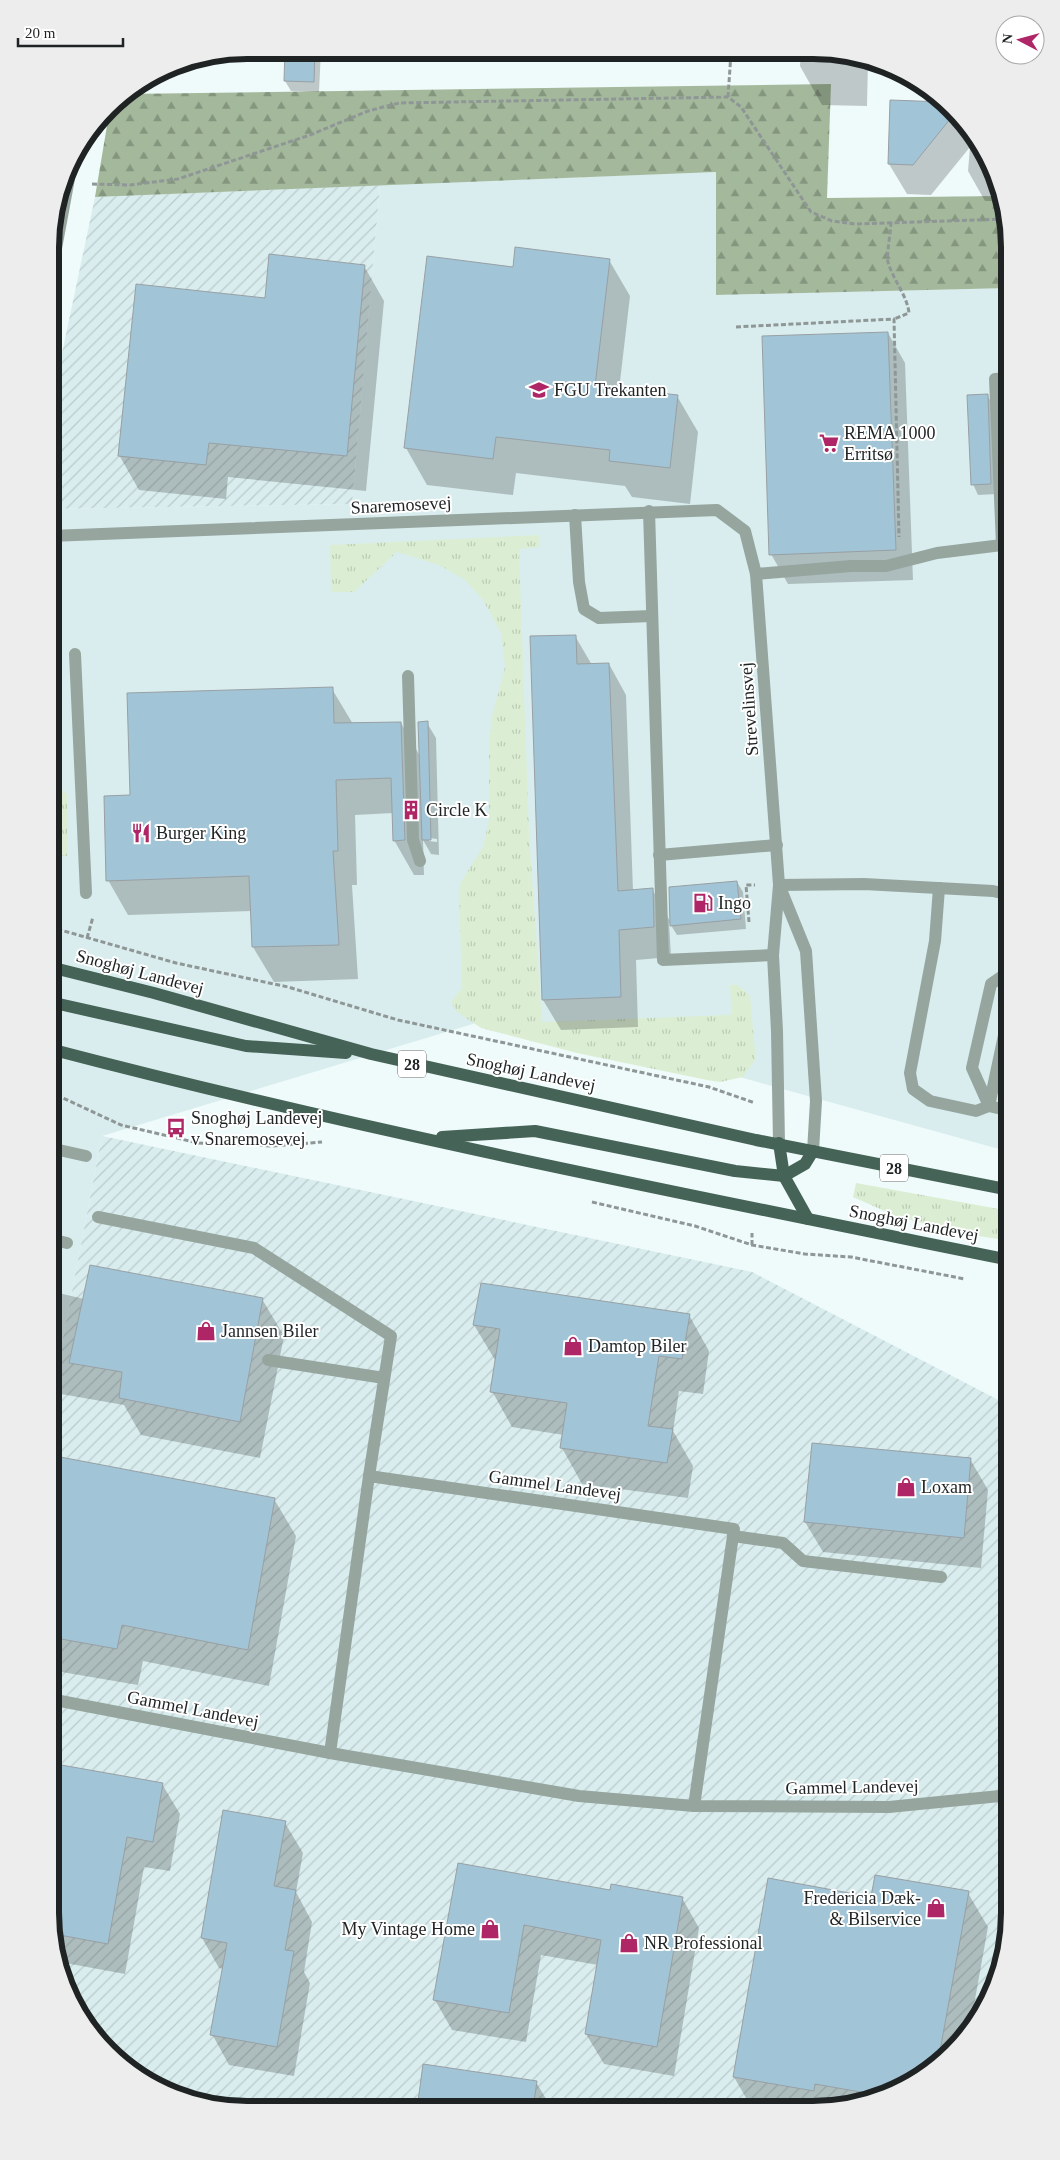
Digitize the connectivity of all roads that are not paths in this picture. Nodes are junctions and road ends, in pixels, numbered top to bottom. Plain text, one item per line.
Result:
1 (69, 186) edge
2 (59, 237) edge
3 (1001, 379) edge
4 (1001, 470) edge
5 (649, 511) junction
6 (575, 515) junction
7 (745, 531) joint
8 (59, 536) edge
9 (1001, 546) edge
10 (756, 574) junction
11 (652, 616) junction
12 (75, 654) dead end
13 (408, 676) dead end
14 (776, 845) junction
15 (659, 855) junction
16 (420, 861) dead end
17 (780, 885) junction
18 (939, 888) junction
19 (86, 893) dead end
20 (1001, 893) edge
21 (773, 955) junction
22 (59, 969) edge
23 (1001, 977) edge
24 (59, 1004) edge
25 (1001, 1050) edge
26 (59, 1051) edge
27 (371, 1054) junction
28 (989, 1106) junction
29 (1001, 1108) edge
30 (425, 1138) junction
31 (779, 1144) junction
32 (59, 1150) edge
33 (813, 1152) junction
34 (86, 1156) dead end
35 (784, 1176) junction
36 (1001, 1188) edge
37 (98, 1217) dead end
38 (808, 1219) junction
39 (59, 1241) edge
40 (67, 1243) dead end
41 (1001, 1258) edge
42 (268, 1360) dead end
43 (384, 1378) junction
44 (369, 1476) junction
45 (733, 1536) junction
46 (941, 1577) dead end
47 (59, 1701) edge
48 (330, 1753) junction
49 (1001, 1796) edge
50 (694, 1806) junction

1 - 2 street
3 - 4 street
5 - 6 street, Snaremosevej
5 - 7 street, Snaremosevej
5 - 11 street
6 - 8 street, Snaremosevej
6 - 11 street
7 - 10 street, Strevelinsvej
9 - 10 street
10 - 14 street, Strevelinsvej
11 - 15 street
12 - 19 street
13 - 16 street
14 - 15 street
14 - 17 street, Strevelinsvej
15 - 21 street
17 - 18 street
17 - 21 street, Strevelinsvej
17 - 33 street, Strevelinsvej
18 - 20 street
18 - 28 street
21 - 31 street, Strevelinsvej
22 - 27 main road, Snoghøj Landevej / 28
23 - 28 street
24 - 27 main road
25 - 28 street
26 - 30 main road, Snoghøj Landevej
27 - 31 main road, Snoghøj Landevej / 28
28 - 29 street
30 - 35 main road
30 - 38 main road, Snoghøj Landevej
31 - 33 main road, Snoghøj Landevej / 28
31 - 35 main road
32 - 34 street
33 - 35 main road
33 - 36 main road, Snoghøj Landevej / 28
35 - 38 main road
37 - 43 street
38 - 41 main road, Snoghøj Landevej
39 - 40 street
42 - 43 street
43 - 44 street
44 - 45 street, Gammel Landevej
44 - 48 street
45 - 46 street
45 - 50 street
47 - 48 street, Gammel Landevej
48 - 50 street, Gammel Landevej
49 - 50 street, Gammel Landevej

